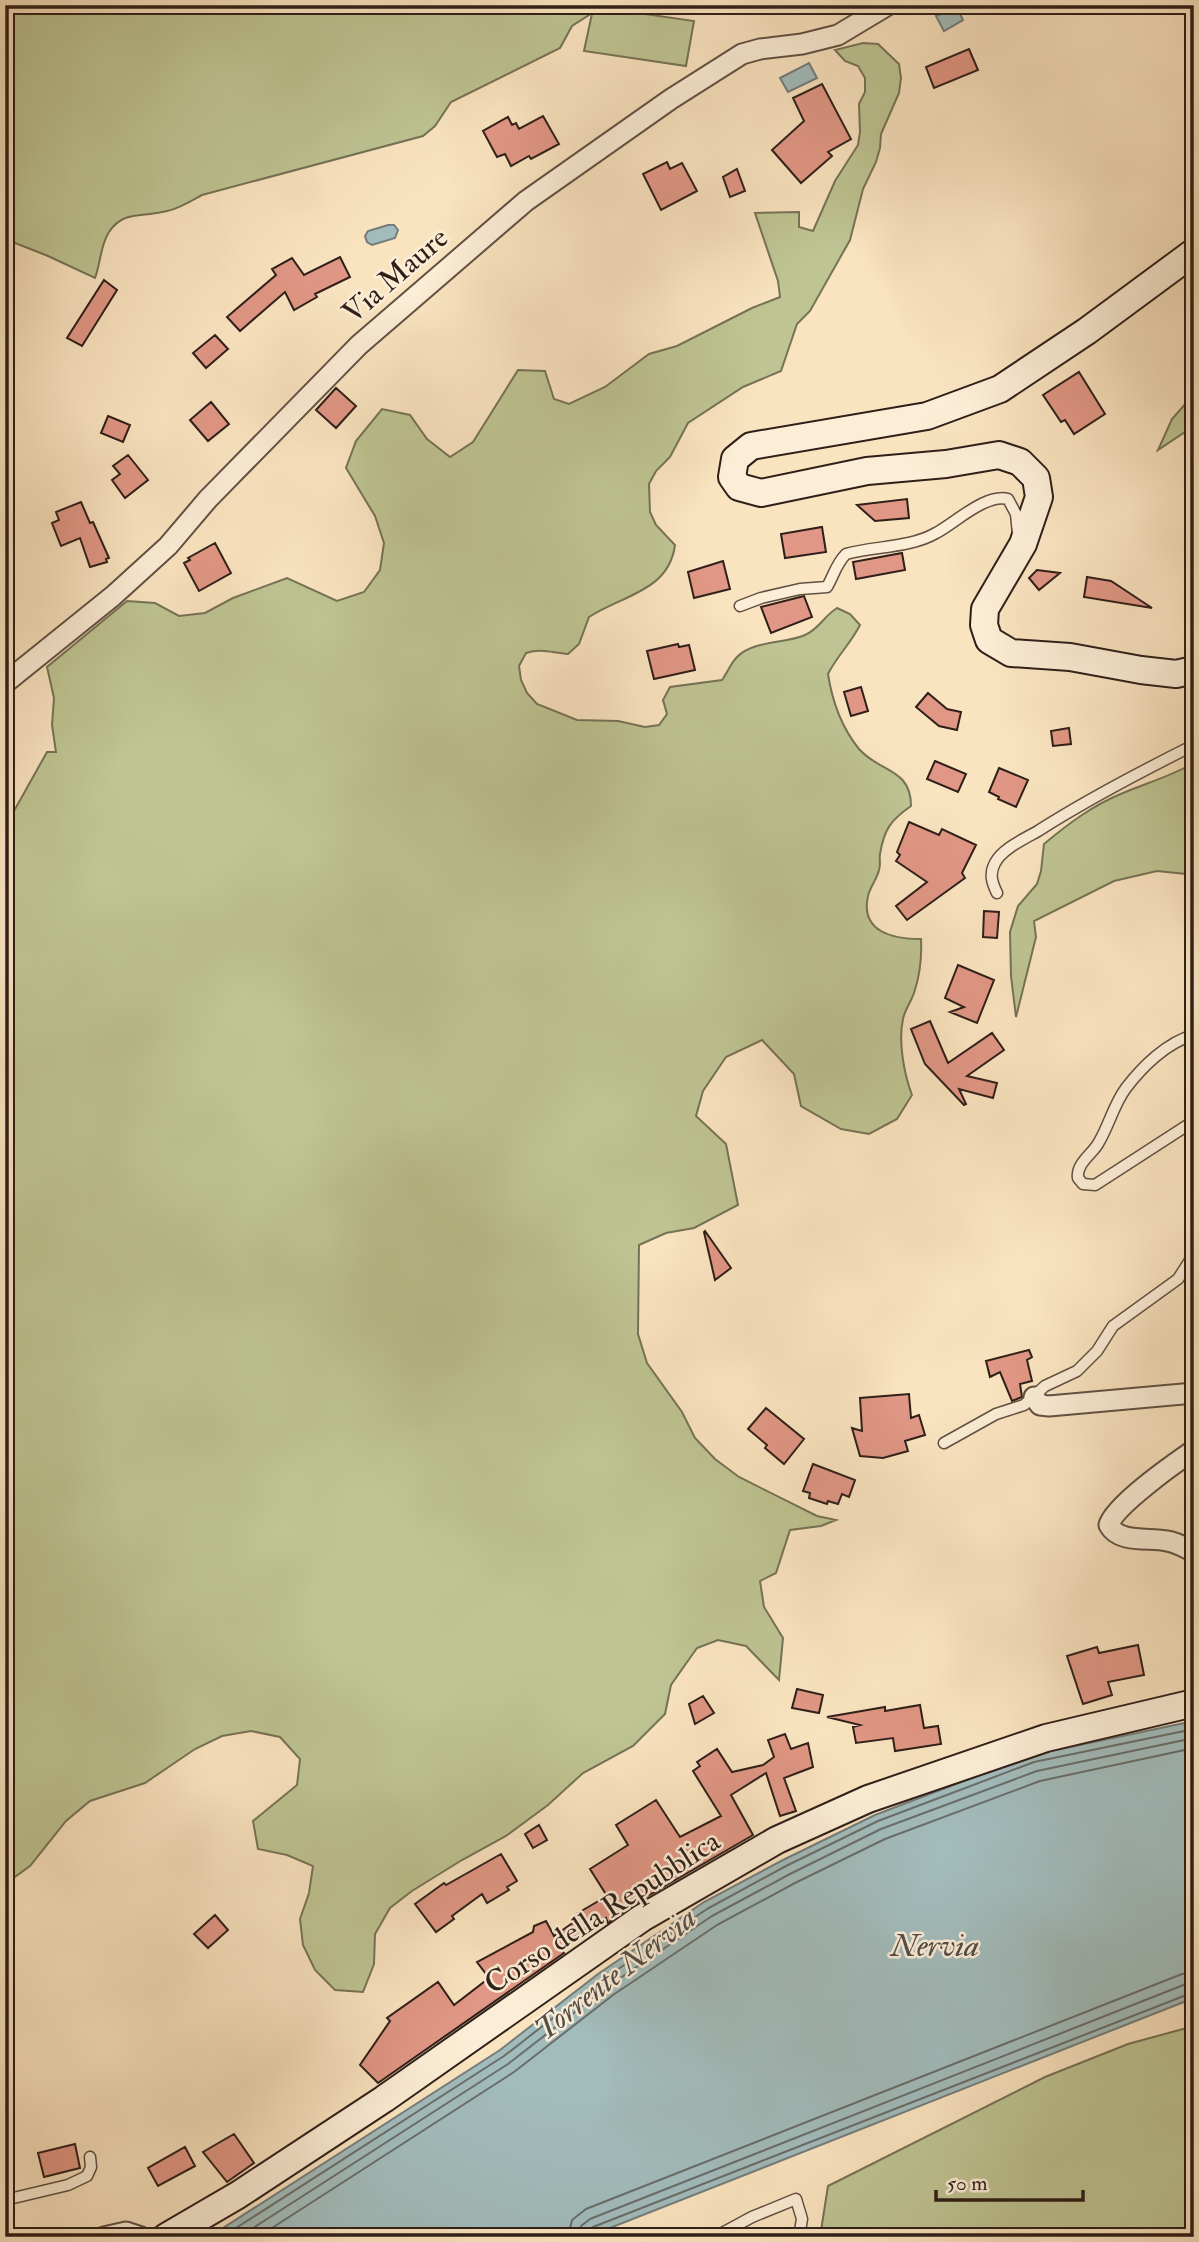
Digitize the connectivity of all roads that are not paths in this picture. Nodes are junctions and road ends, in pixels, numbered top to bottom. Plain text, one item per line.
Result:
1 (888, 5) edge
2 (1194, 252) edge
3 (1023, 544) junction
4 (740, 606) dead end
5 (1194, 670) edge
6 (5, 684) edge
7 (1194, 745) edge
8 (997, 893) dead end
9 (1194, 1035) edge
10 (1194, 1121) edge
11 (1194, 1254) edge
12 (1194, 1393) edge
13 (1034, 1397) junction
14 (944, 1443) dead end
15 (1194, 1450) edge
16 (1194, 1552) edge
17 (1194, 1703) edge
18 (90, 2157) dead end
19 (5, 2200) edge
20 (104, 2237) edge
21 (141, 2237) edge
22 (166, 2237) edge
23 (715, 2237) edge
24 (799, 2237) edge

1 - 6 street, Via Maure
2 - 3 main road
3 - 4 lane
3 - 5 main road
7 - 8 lane
9 - 10 lane
11 - 13 lane
12 - 13 street
13 - 14 lane
15 - 16 street
17 - 22 main road, Corso della Repubblica
18 - 19 lane
20 - 21 street
23 - 24 lane

